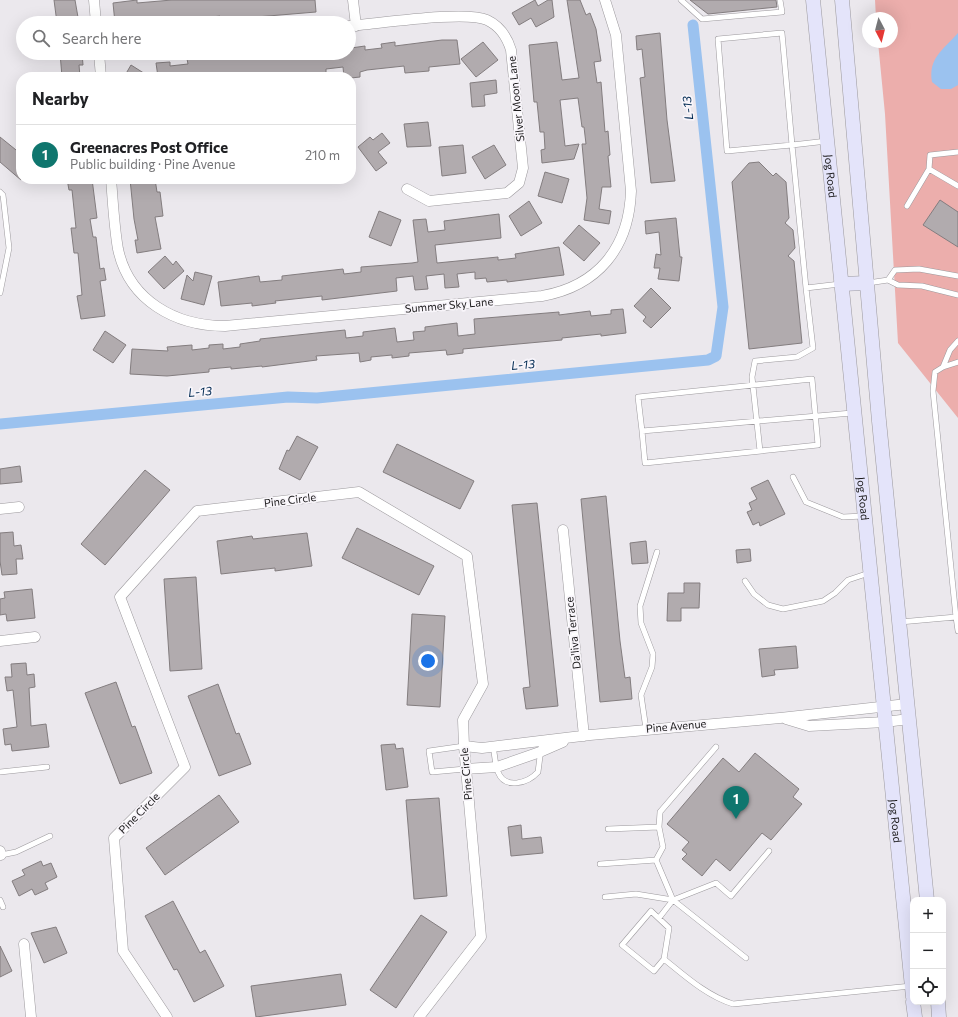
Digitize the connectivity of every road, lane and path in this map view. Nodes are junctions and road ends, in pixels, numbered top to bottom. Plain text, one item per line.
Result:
1 (94, 0) edge
2 (353, 0) edge
3 (605, 0) edge
4 (681, 0) edge
5 (780, 0) edge
6 (813, 0) edge
7 (842, 0) edge
8 (95, 16) edge
9 (352, 16) edge
10 (356, 26) edge
11 (100, 60) edge
12 (101, 72) edge
13 (827, 141) junction
14 (792, 145) junction
15 (958, 152) edge
16 (929, 169) junction
17 (112, 184) edge
18 (958, 186) edge
19 (407, 189) dead end
20 (0, 192) edge
21 (907, 206) dead end
22 (958, 276) edge
23 (888, 280) junction
24 (867, 283) junction
25 (841, 284) junction
26 (806, 288) junction
27 (0, 293) edge
28 (958, 295) edge
29 (958, 341) edge
30 (958, 362) edge
31 (943, 367) junction
32 (753, 385) junction
33 (854, 412) junction
34 (816, 416) junction
35 (756, 421) junction
36 (642, 431) junction
37 (760, 452) junction
38 (793, 477) dead end
39 (19, 507) dead end
40 (0, 509) edge
41 (864, 516) junction
42 (563, 530) dead end
43 (657, 552) dead end
44 (870, 572) junction
45 (746, 581) dead end
46 (956, 617) junction
47 (899, 622) junction
48 (958, 631) edge
49 (35, 637) dead end
50 (0, 641) edge
51 (908, 704) junction
52 (884, 707) junction
53 (780, 718) junction
54 (909, 719) junction
55 (885, 722) junction
56 (646, 729) junction
57 (584, 736) junction
58 (572, 737) junction
59 (542, 741) junction
60 (464, 746) junction
61 (493, 747) junction
62 (716, 747) dead end
63 (540, 752) junction
64 (47, 767) dead end
65 (497, 767) junction
66 (465, 769) junction
67 (0, 772) edge
68 (659, 827) junction
69 (608, 829) dead end
70 (50, 836) dead end
71 (769, 851) dead end
72 (1, 853) edge
73 (656, 860) junction
74 (600, 864) dead end
75 (605, 897) dead end
76 (927, 897) edge
77 (0, 900) edge
78 (673, 900) junction
79 (3, 907) dead end
80 (658, 918) junction
81 (24, 944) dead end
82 (746, 958) dead end
83 (664, 959) junction
84 (910, 971) edge
85 (910, 991) edge
86 (914, 1005) edge
87 (938, 1005) edge
88 (30, 1017) edge
89 (167, 1017) edge
90 (419, 1017) edge
91 (915, 1017) edge
92 (939, 1017) edge

1 - 8 street
2 - 9 street
3 - 17 street, Summer Sky Lane
4 - 5 lane
6 - 13 main road, Jog Road
7 - 24 main road
10 - 19 street, Silver Moon Lane
11 - 12 street
13 - 14 lane
13 - 25 main road, Jog Road
14 - 14 lane
14 - 26 lane
15 - 16 lane
16 - 18 lane
16 - 21 lane
20 - 27 lane
22 - 23 lane
23 - 24 lane
23 - 28 lane
24 - 25 main road
24 - 47 main road
25 - 26 lane
25 - 33 main road, Jog Road
26 - 32 lane
29 - 31 lane
30 - 31 lane
31 - 46 lane
32 - 34 lane
32 - 35 lane
32 - 36 lane
33 - 34 lane
33 - 41 main road, Jog Road
34 - 35 lane
34 - 37 lane
35 - 36 lane
35 - 37 lane
36 - 37 lane
38 - 41 lane
39 - 40 street
41 - 44 main road, Jog Road
42 - 57 street, Da'liva Terrace
43 - 56 lane
44 - 45 lane
44 - 52 main road, Jog Road
46 - 47 lane
46 - 48 lane
47 - 51 main road
49 - 50 street
51 - 52 street, Pine Avenue
51 - 54 main road
52 - 53 street, Pine Avenue
52 - 55 main road, Jog Road
53 - 55 street, Pine Avenue
53 - 56 street, Pine Avenue
54 - 55 street, Pine Avenue
54 - 76 main road
55 - 84 main road, Jog Road
56 - 57 street, Pine Avenue
57 - 58 street, Pine Avenue
58 - 59 street, Pine Avenue
58 - 63 street, Pine Avenue
59 - 61 street, Pine Avenue
59 - 63 lane
60 - 61 street, Pine Avenue
60 - 66 street, Pine Circle
60 - 66 lane
60 - 89 street, Pine Circle
61 - 65 lane
62 - 68 lane
63 - 65 street, Pine Avenue
63 - 65 lane
64 - 67 lane
65 - 66 street, Pine Avenue
66 - 90 street, Pine Circle
68 - 69 lane
68 - 73 lane
70 - 72 lane
71 - 78 lane
73 - 74 lane
73 - 78 lane
75 - 78 lane
77 - 79 lane
78 - 80 lane
78 - 82 lane
80 - 83 lane
80 - 83 lane
81 - 88 street
83 - 85 lane
86 - 91 main road
87 - 92 main road

